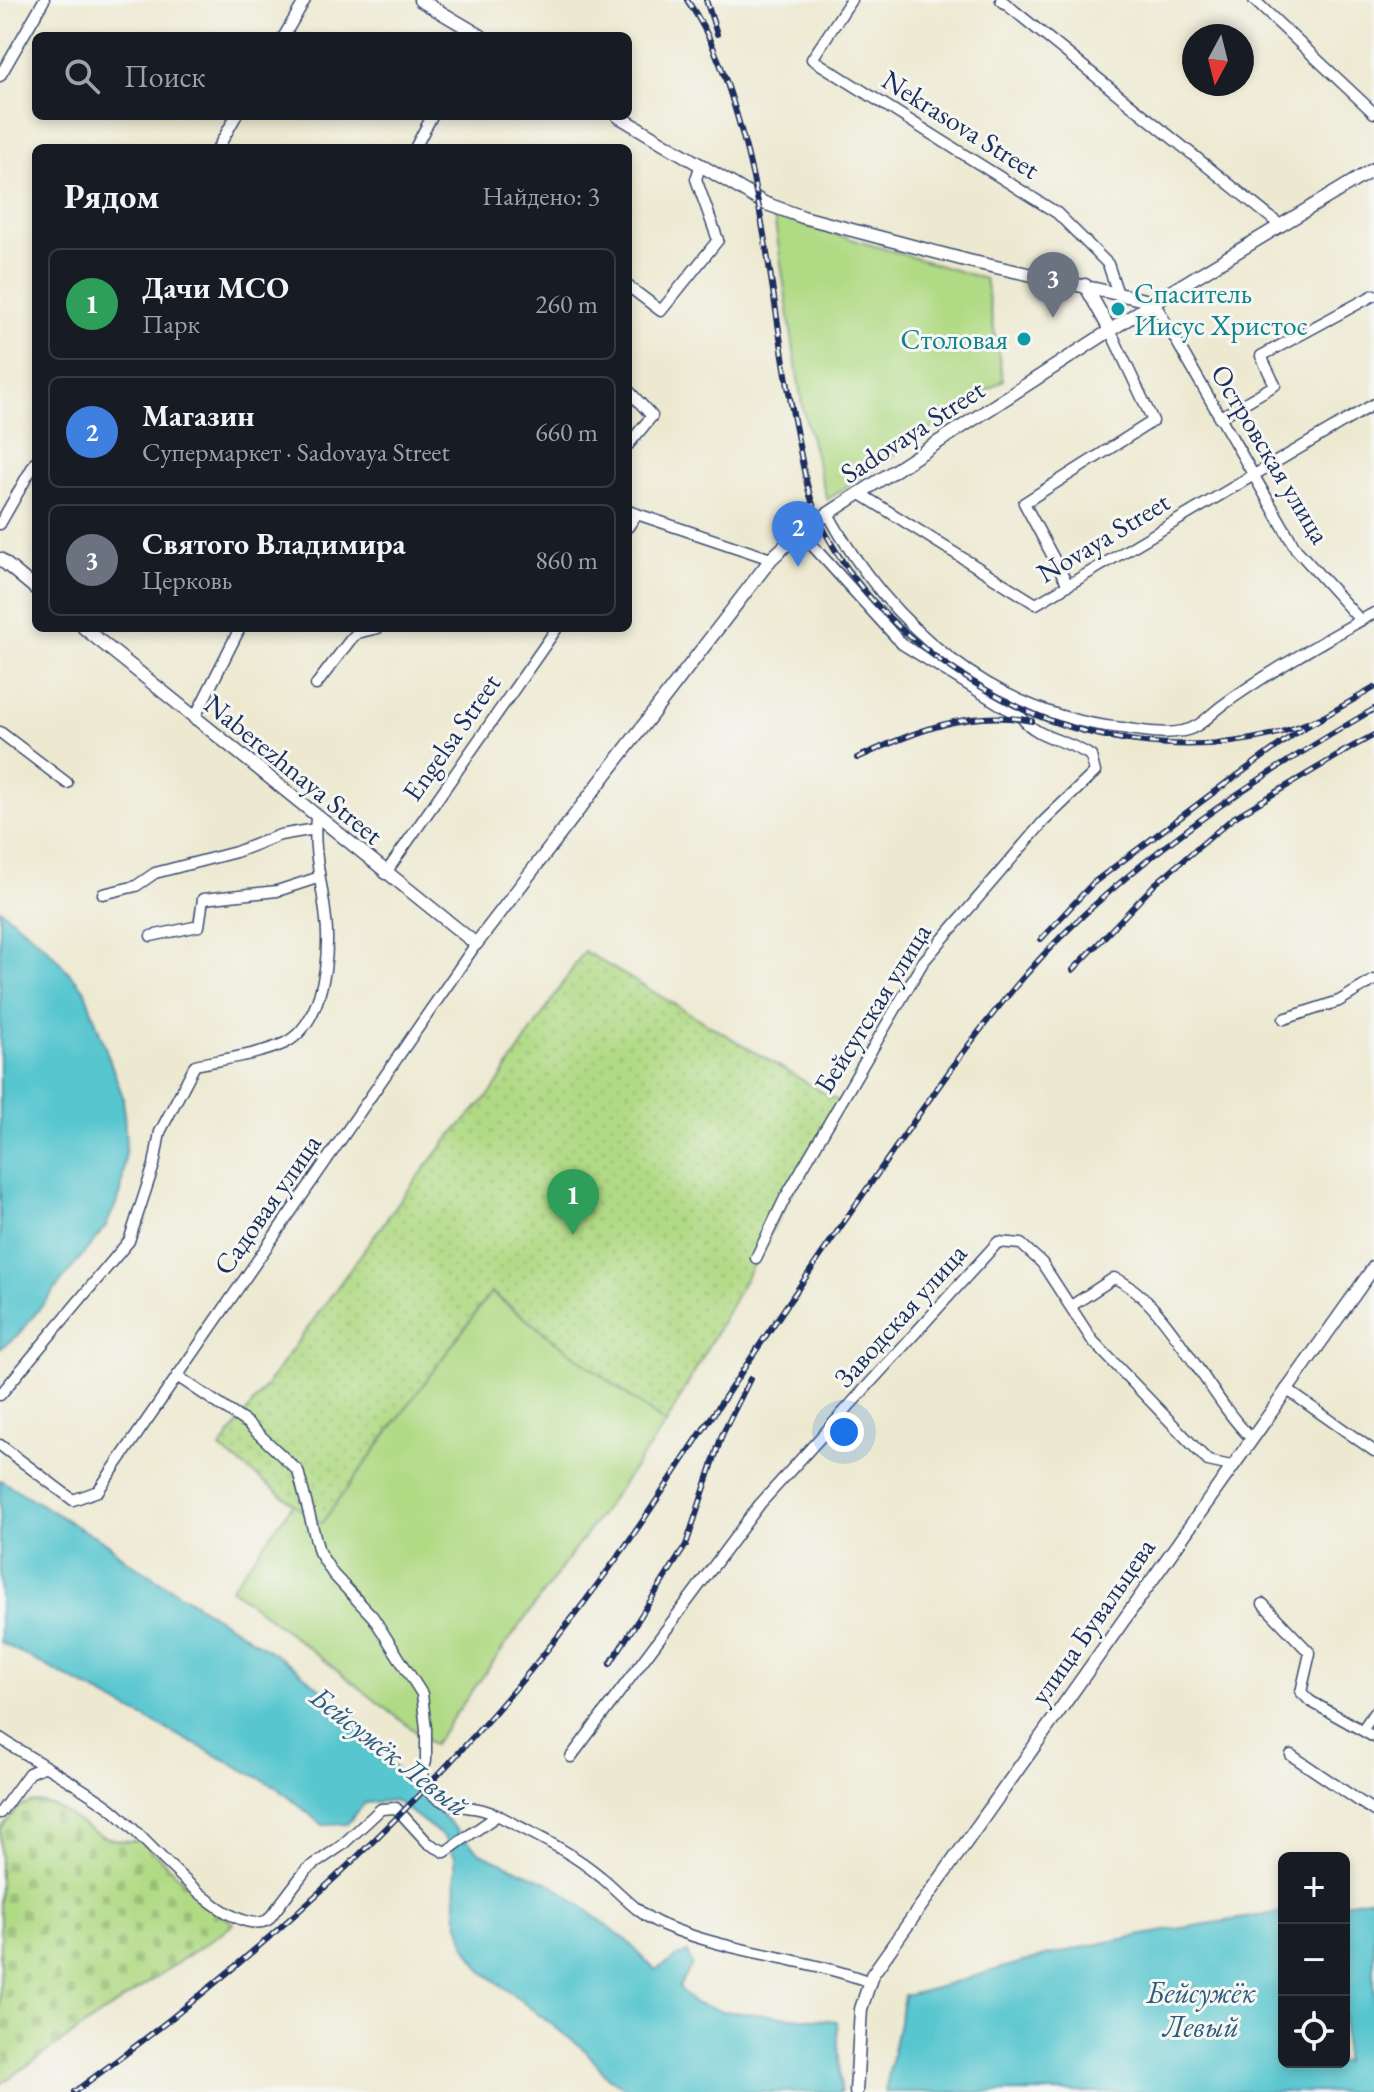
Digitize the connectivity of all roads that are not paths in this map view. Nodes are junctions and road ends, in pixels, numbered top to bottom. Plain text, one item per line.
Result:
1 (44, 0) edge
2 (305, 0) edge
3 (420, 0) edge
4 (851, 0) edge
5 (1001, 0) edge
6 (1254, 0) edge
7 (286, 32) edge
8 (472, 32) edge
9 (0, 76) edge
10 (1374, 113) edge
11 (234, 120) edge
12 (430, 120) edge
13 (625, 120) edge
14 (220, 144) edge
15 (417, 144) edge
16 (701, 164) junction
17 (1374, 169) edge
18 (1280, 225) junction
19 (1085, 285) junction
20 (632, 289) edge
21 (1118, 294) junction
22 (1374, 295) edge
23 (1154, 302) junction
24 (1110, 330) junction
25 (632, 394) edge
26 (1374, 404) edge
27 (1219, 418) junction
28 (632, 440) edge
29 (32, 468) edge
30 (1253, 476) junction
31 (859, 493) junction
32 (632, 512) edge
33 (828, 514) junction
34 (0, 524) edge
35 (800, 532) junction
36 (0, 559) edge
37 (771, 559) junction
38 (1068, 585) junction
39 (32, 586) edge
40 (1374, 613) edge
41 (1360, 620) junction
42 (89, 632) edge
43 (238, 632) edge
44 (361, 632) edge
45 (554, 632) edge
46 (316, 685) dead end
47 (194, 719) junction
48 (0, 732) edge
49 (67, 783) dead end
50 (315, 824) junction
51 (385, 874) junction
52 (317, 878) junction
53 (103, 894) dead end
54 (151, 936) dead end
55 (476, 944) junction
56 (1374, 980) edge
57 (1284, 1019) dead end
58 (756, 1258) dead end
59 (1374, 1267) edge
60 (1071, 1306) junction
61 (177, 1376) junction
62 (1286, 1389) junction
63 (0, 1395) edge
64 (1251, 1438) junction
65 (0, 1445) edge
66 (1374, 1451) edge
67 (1231, 1466) junction
68 (1263, 1604) dead end
69 (1374, 1713) edge
70 (1363, 1729) junction
71 (1374, 1737) edge
72 (0, 1738) edge
73 (1291, 1755) dead end
74 (571, 1757) dead end
75 (43, 1767) junction
76 (1374, 1811) edge
77 (0, 1813) edge
78 (498, 1815) junction
79 (870, 1982) junction
80 (856, 2092) edge

1 - 9 street
2 - 7 street
3 - 8 street
4 - 21 street, Nekrasova Street
5 - 18 street
6 - 10 street
11 - 14 street
12 - 15 street
13 - 16 street
16 - 19 street
16 - 20 street
17 - 18 street, Sadovaya Street
18 - 23 street, Sadovaya Street
19 - 21 street
19 - 24 street
21 - 23 street
22 - 27 street
23 - 24 street, Sadovaya Street
23 - 27 street, Островская улица
24 - 31 street, Sadovaya Street
24 - 38 street
25 - 28 street
26 - 30 street, Novaya Street
27 - 30 street, Островская улица
29 - 34 street
30 - 38 street, Novaya Street
30 - 41 street, Островская улица
31 - 33 street, Sadovaya Street
31 - 38 street, Novaya Street
32 - 37 street
33 - 35 street, Sadovaya Street
33 - 41 street
35 - 37 street, Sadovaya Street
35 - 58 street, Бейсугская улица
36 - 39 street
37 - 55 street, Sadovaya Street
40 - 41 street
42 - 47 street, Naberezhnaya Street
43 - 47 street
44 - 46 street
45 - 51 street, Engelsa Street
47 - 50 street, Naberezhnaya Street
48 - 49 street
50 - 51 street, Naberezhnaya Street
50 - 52 street
50 - 53 street
51 - 55 street, Naberezhnaya Street
52 - 54 street
52 - 63 street
55 - 61 street, Садовая улица
56 - 57 street
59 - 62 street, улица Бувальцева
60 - 64 street
60 - 67 street, Заводская улица
60 - 74 street, Заводская улица
61 - 65 street, Садовая улица
61 - 78 street
62 - 64 street, улица Бувальцева
62 - 66 street
64 - 67 street, улица Бувальцева
67 - 79 street, улица Бувальцева
68 - 70 street
69 - 70 street
70 - 71 street
72 - 75 street
73 - 76 street
75 - 77 street
75 - 78 street
78 - 79 street
79 - 80 street, улица Бувальцева

